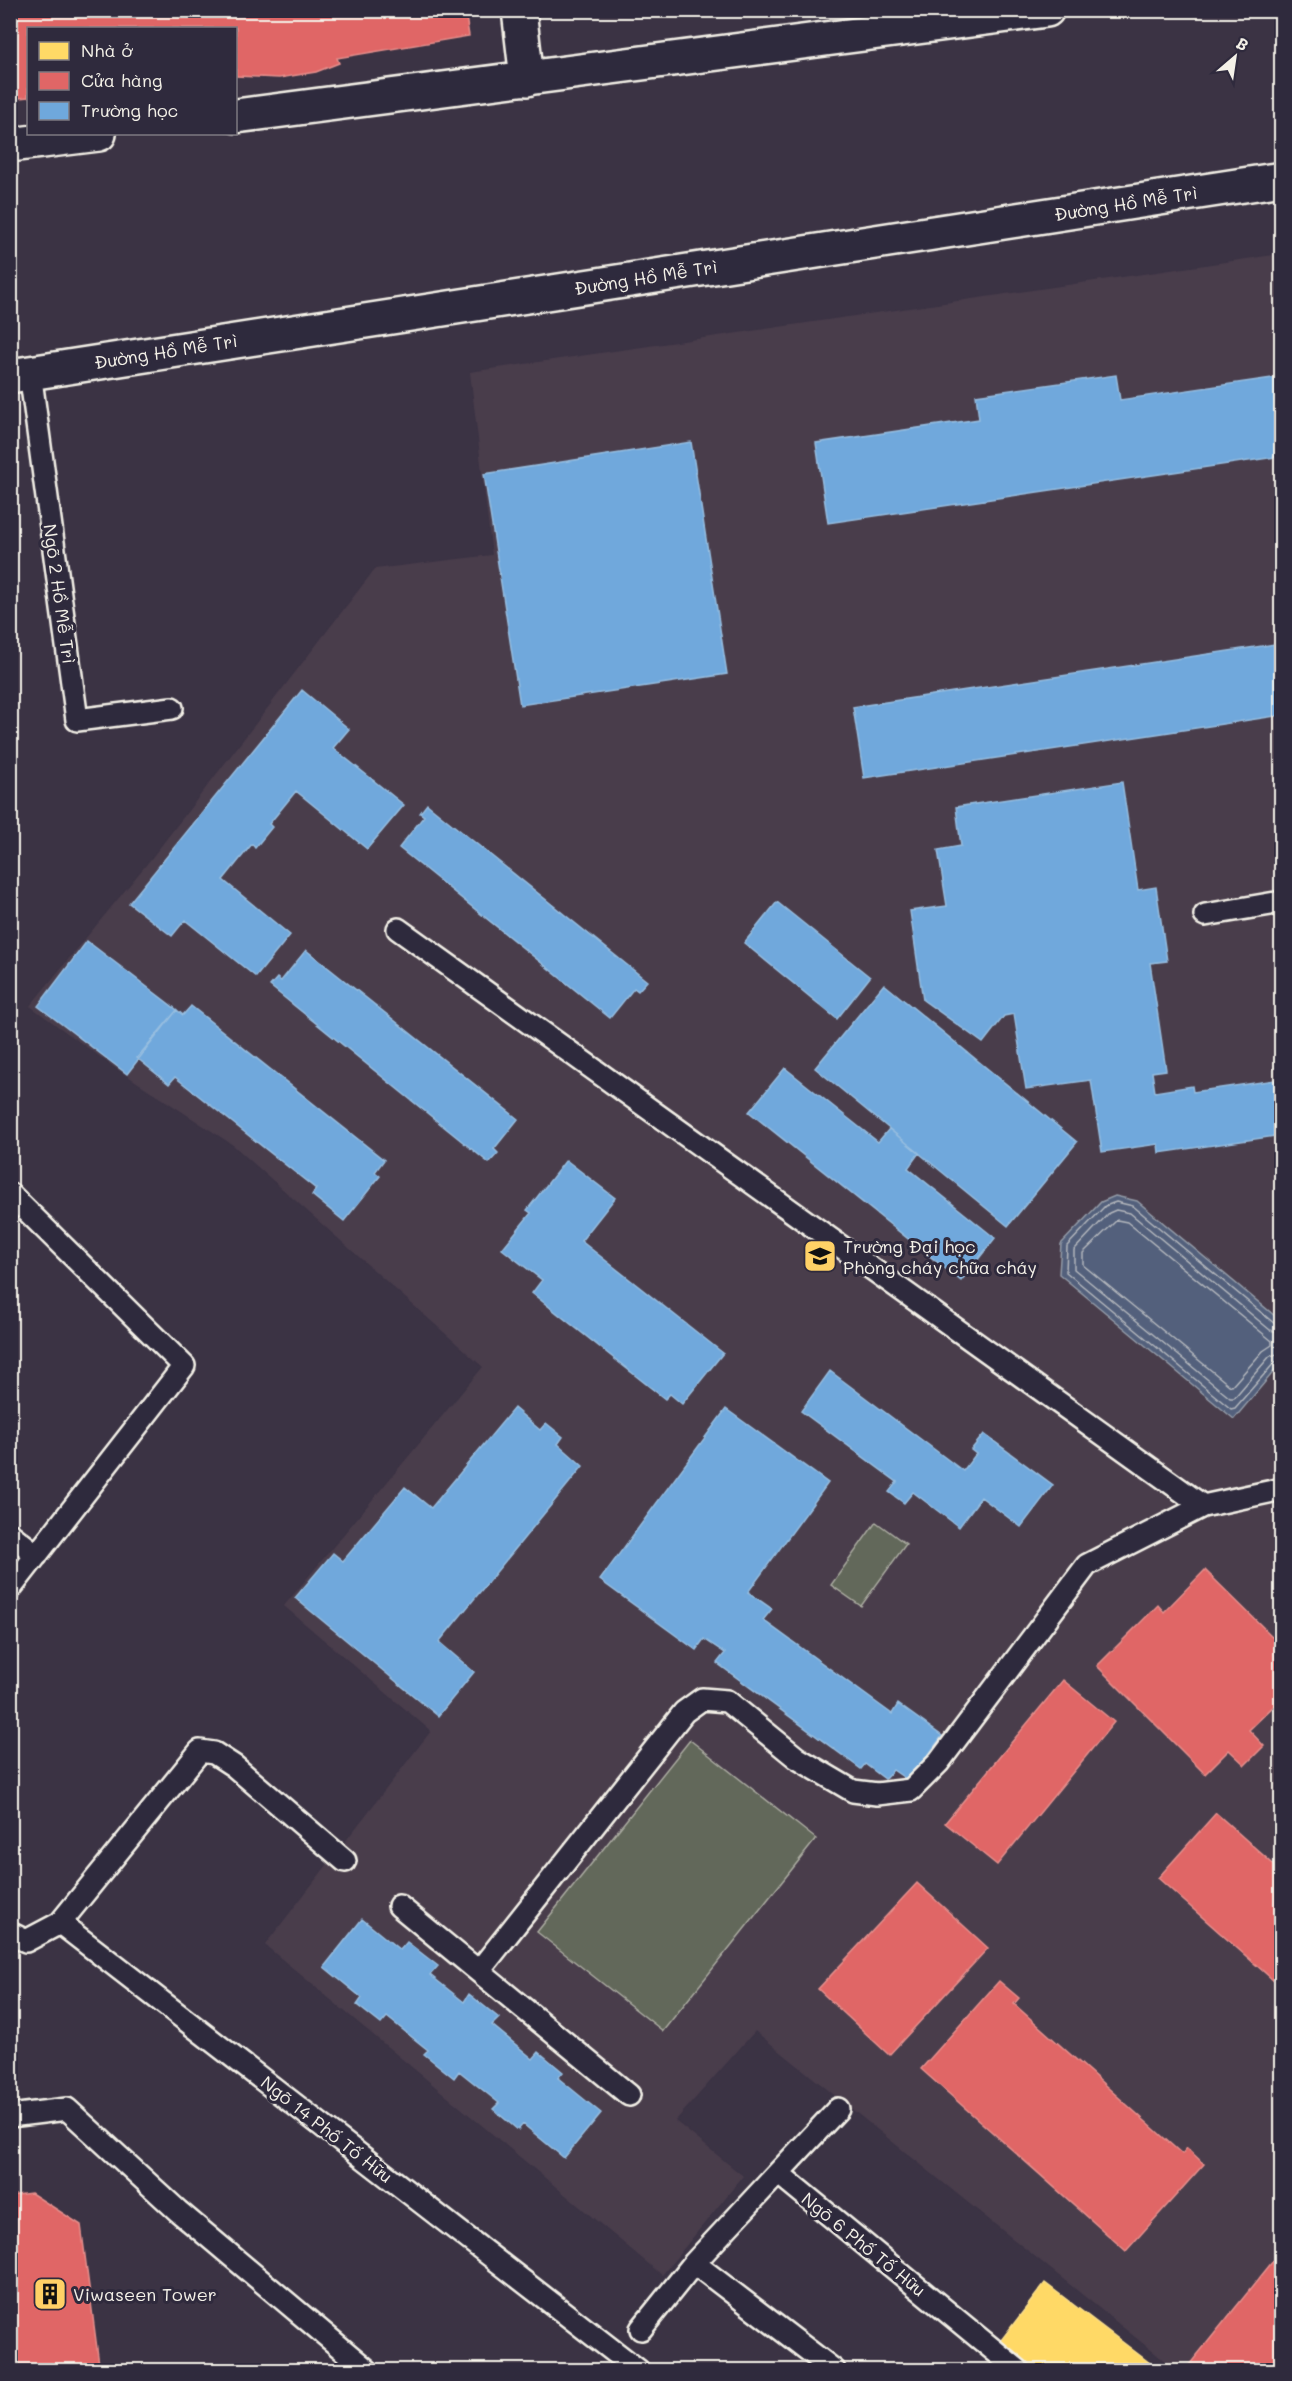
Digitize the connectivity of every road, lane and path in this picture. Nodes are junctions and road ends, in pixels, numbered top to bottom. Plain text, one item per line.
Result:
1 (519, 10) edge
2 (1031, 11) edge
3 (527, 79) junction
4 (237, 116) edge
5 (91, 135) edge
6 (10, 145) edge
7 (1281, 179) edge
8 (20, 374) edge
9 (172, 708) dead end
10 (1281, 902) edge
11 (1205, 915) dead end
12 (398, 929) dead end
13 (10, 1194) edge
14 (1281, 1489) edge
15 (1203, 1506) junction
16 (10, 1534) edge
17 (37, 1555) junction
18 (10, 1589) edge
19 (345, 1861) dead end
20 (399, 1906) dead end
21 (60, 1923) junction
22 (10, 1933) edge
23 (479, 1971) junction
24 (629, 2095) dead end
25 (838, 2109) dead end
26 (10, 2116) edge
27 (778, 2173) junction
28 (694, 2264) junction
29 (641, 2329) dead end
30 (367, 2370) edge
31 (638, 2370) edge
32 (834, 2370) edge
33 (1018, 2370) edge

1 - 3 street
2 - 3 street
3 - 4 street
5 - 6 street
7 - 8 street, Đường Hồ Mễ Trì
8 - 9 lane, Ngõ 2 Hồ Mễ Trì
10 - 11 lane
12 - 15 lane
13 - 17 lane
14 - 15 lane
15 - 23 lane
16 - 17 lane
17 - 18 lane
19 - 21 lane
20 - 23 lane
21 - 22 lane
21 - 31 lane, Ngõ 14 Phố Tố Hữu
23 - 24 lane
25 - 27 lane
26 - 30 lane
27 - 28 lane
27 - 33 lane, Ngõ 6 Phố Tố Hữu
28 - 29 lane
28 - 32 lane

